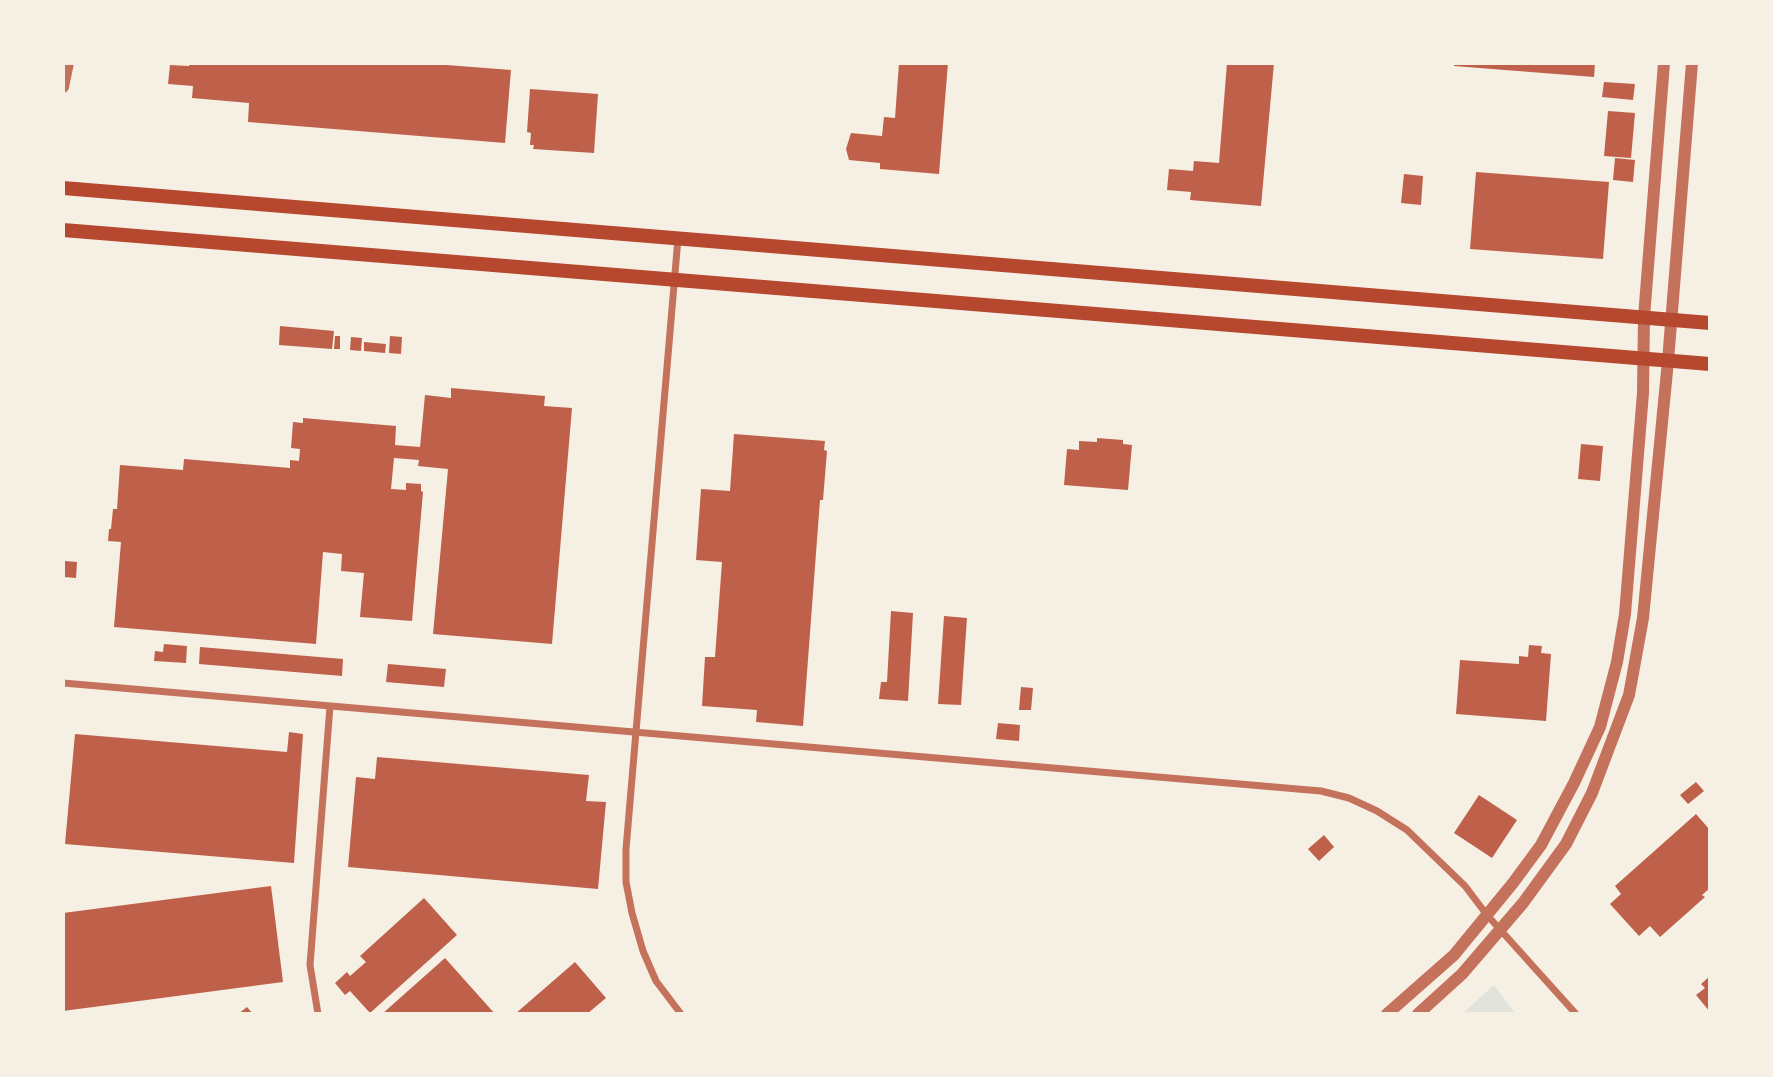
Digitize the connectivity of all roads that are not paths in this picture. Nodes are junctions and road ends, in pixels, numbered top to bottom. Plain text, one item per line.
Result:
1 (68, 63) edge
2 (1664, 63) edge
3 (1692, 63) edge
4 (63, 87) edge
5 (63, 188) edge
6 (63, 230) edge
7 (678, 239) junction
8 (675, 280) junction
9 (1643, 317) junction
10 (1671, 320) junction
11 (1710, 323) edge
12 (1642, 359) junction
13 (1668, 361) junction
14 (1710, 364) edge
15 (63, 683) edge
16 (330, 706) junction
17 (637, 731) junction
18 (1487, 915) junction
19 (1500, 929) junction
20 (318, 1014) edge
21 (681, 1014) edge
22 (1387, 1014) edge
23 (1418, 1014) edge
24 (1576, 1014) edge

1 - 4 street
2 - 9 street
3 - 10 street
5 - 7 main road
6 - 8 main road
7 - 8 street
7 - 9 main road
8 - 12 main road
8 - 17 street
9 - 10 main road
9 - 12 street
10 - 11 main road
10 - 13 street
12 - 13 main road
12 - 18 street
13 - 14 main road
13 - 19 street
15 - 16 street
16 - 17 street
16 - 20 street
17 - 18 street
17 - 21 street
18 - 19 street
18 - 22 street
19 - 23 street
19 - 24 street

